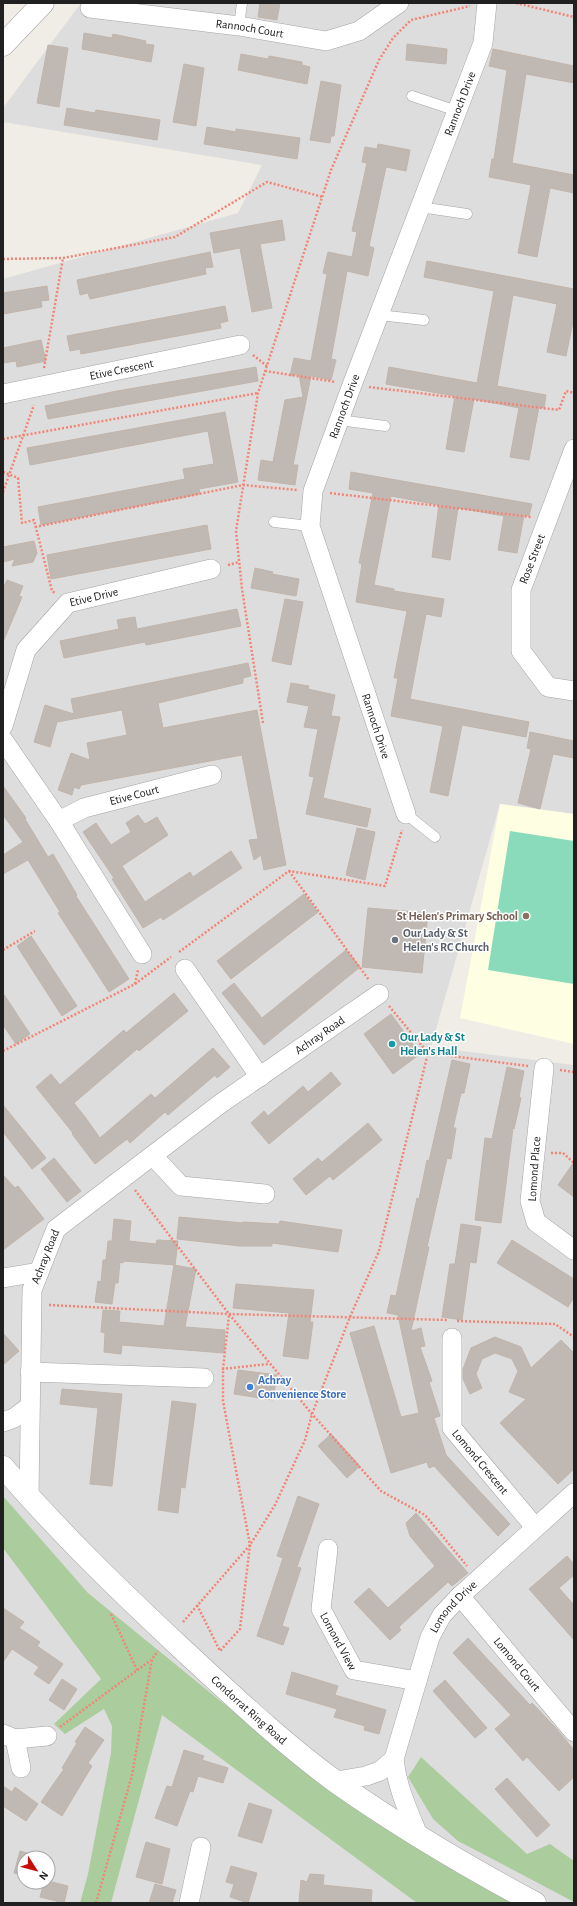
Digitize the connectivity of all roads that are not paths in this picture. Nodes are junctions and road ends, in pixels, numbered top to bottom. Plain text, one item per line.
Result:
1 (43, 3) edge
2 (242, 3) edge
3 (399, 3) edge
4 (482, 4) edge
5 (90, 8) dead end
6 (239, 26) junction
7 (3, 45) edge
8 (412, 96) dead end
9 (457, 111) junction
10 (420, 207) junction
11 (467, 214) dead end
12 (379, 315) junction
13 (424, 320) dead end
14 (240, 345) dead end
15 (3, 394) edge
16 (339, 420) junction
17 (386, 426) dead end
18 (574, 449) edge
19 (274, 522) dead end
20 (310, 526) junction
21 (211, 569) dead end
22 (574, 691) edge
23 (3, 726) edge
24 (3, 740) edge
25 (212, 775) dead end
26 (406, 814) joint
27 (59, 821) junction
28 (435, 837) dead end
29 (142, 954) dead end
30 (185, 969) dead end
31 (379, 994) road end
32 (544, 1068) road end
33 (260, 1077) junction
34 (153, 1156) junction
35 (265, 1194) dead end
36 (574, 1250) edge
37 (39, 1272) junction
38 (3, 1278) edge
39 (452, 1338) dead end
40 (30, 1372) junction
41 (204, 1378) road end
42 (30, 1406) junction
43 (3, 1422) edge
44 (3, 1466) edge
45 (574, 1493) edge
46 (29, 1497) junction
47 (535, 1527) junction
48 (328, 1549) dead end
49 (460, 1596) junction
50 (417, 1681) junction
51 (574, 1732) edge
52 (47, 1736) road end
53 (9, 1737) edge
54 (394, 1759) junction
55 (21, 1768) dead end
56 (336, 1781) junction
57 (419, 1837) junction
58 (201, 1847) dead end
59 (189, 1903) edge
60 (535, 1903) edge

1 - 7 street
2 - 6 lane
3 - 6 street, Rannoch Court
4 - 9 street, Rannoch Drive
5 - 6 street, Rannoch Court
8 - 9 lane
9 - 10 street, Rannoch Drive
10 - 11 lane
10 - 12 street, Rannoch Drive
12 - 13 lane
12 - 16 street, Rannoch Drive
14 - 15 street, Etive Crescent
16 - 17 lane
16 - 20 street, Rannoch Drive
18 - 22 street, Rose Street
19 - 20 lane
20 - 26 street, Rannoch Drive
21 - 23 street, Etive Drive
24 - 27 street
25 - 27 street, Etive Court
26 - 28 lane
27 - 29 street
30 - 33 street
31 - 33 street, Achray Road
32 - 36 street, Lomond Place
33 - 34 street, Achray Road
34 - 35 street
34 - 37 street, Achray Road
37 - 38 street
37 - 40 street, Achray Road
39 - 47 street, Lomond Crescent
40 - 41 street
40 - 42 street, Achray Road
42 - 43 street
42 - 46 street, Achray Road
44 - 46 street, Condorrat Ring Road
45 - 47 street, Lomond Drive
46 - 56 street, Condorrat Ring Road
47 - 49 street, Lomond Drive
48 - 50 street, Lomond View
49 - 50 street, Lomond Drive
49 - 51 street, Lomond Court
50 - 54 street, Lomond Drive
52 - 53 street
53 - 55 street
54 - 56 street
54 - 57 street
56 - 57 street, Condorrat Ring Road
57 - 60 street, Condorrat Ring Road
58 - 59 street

